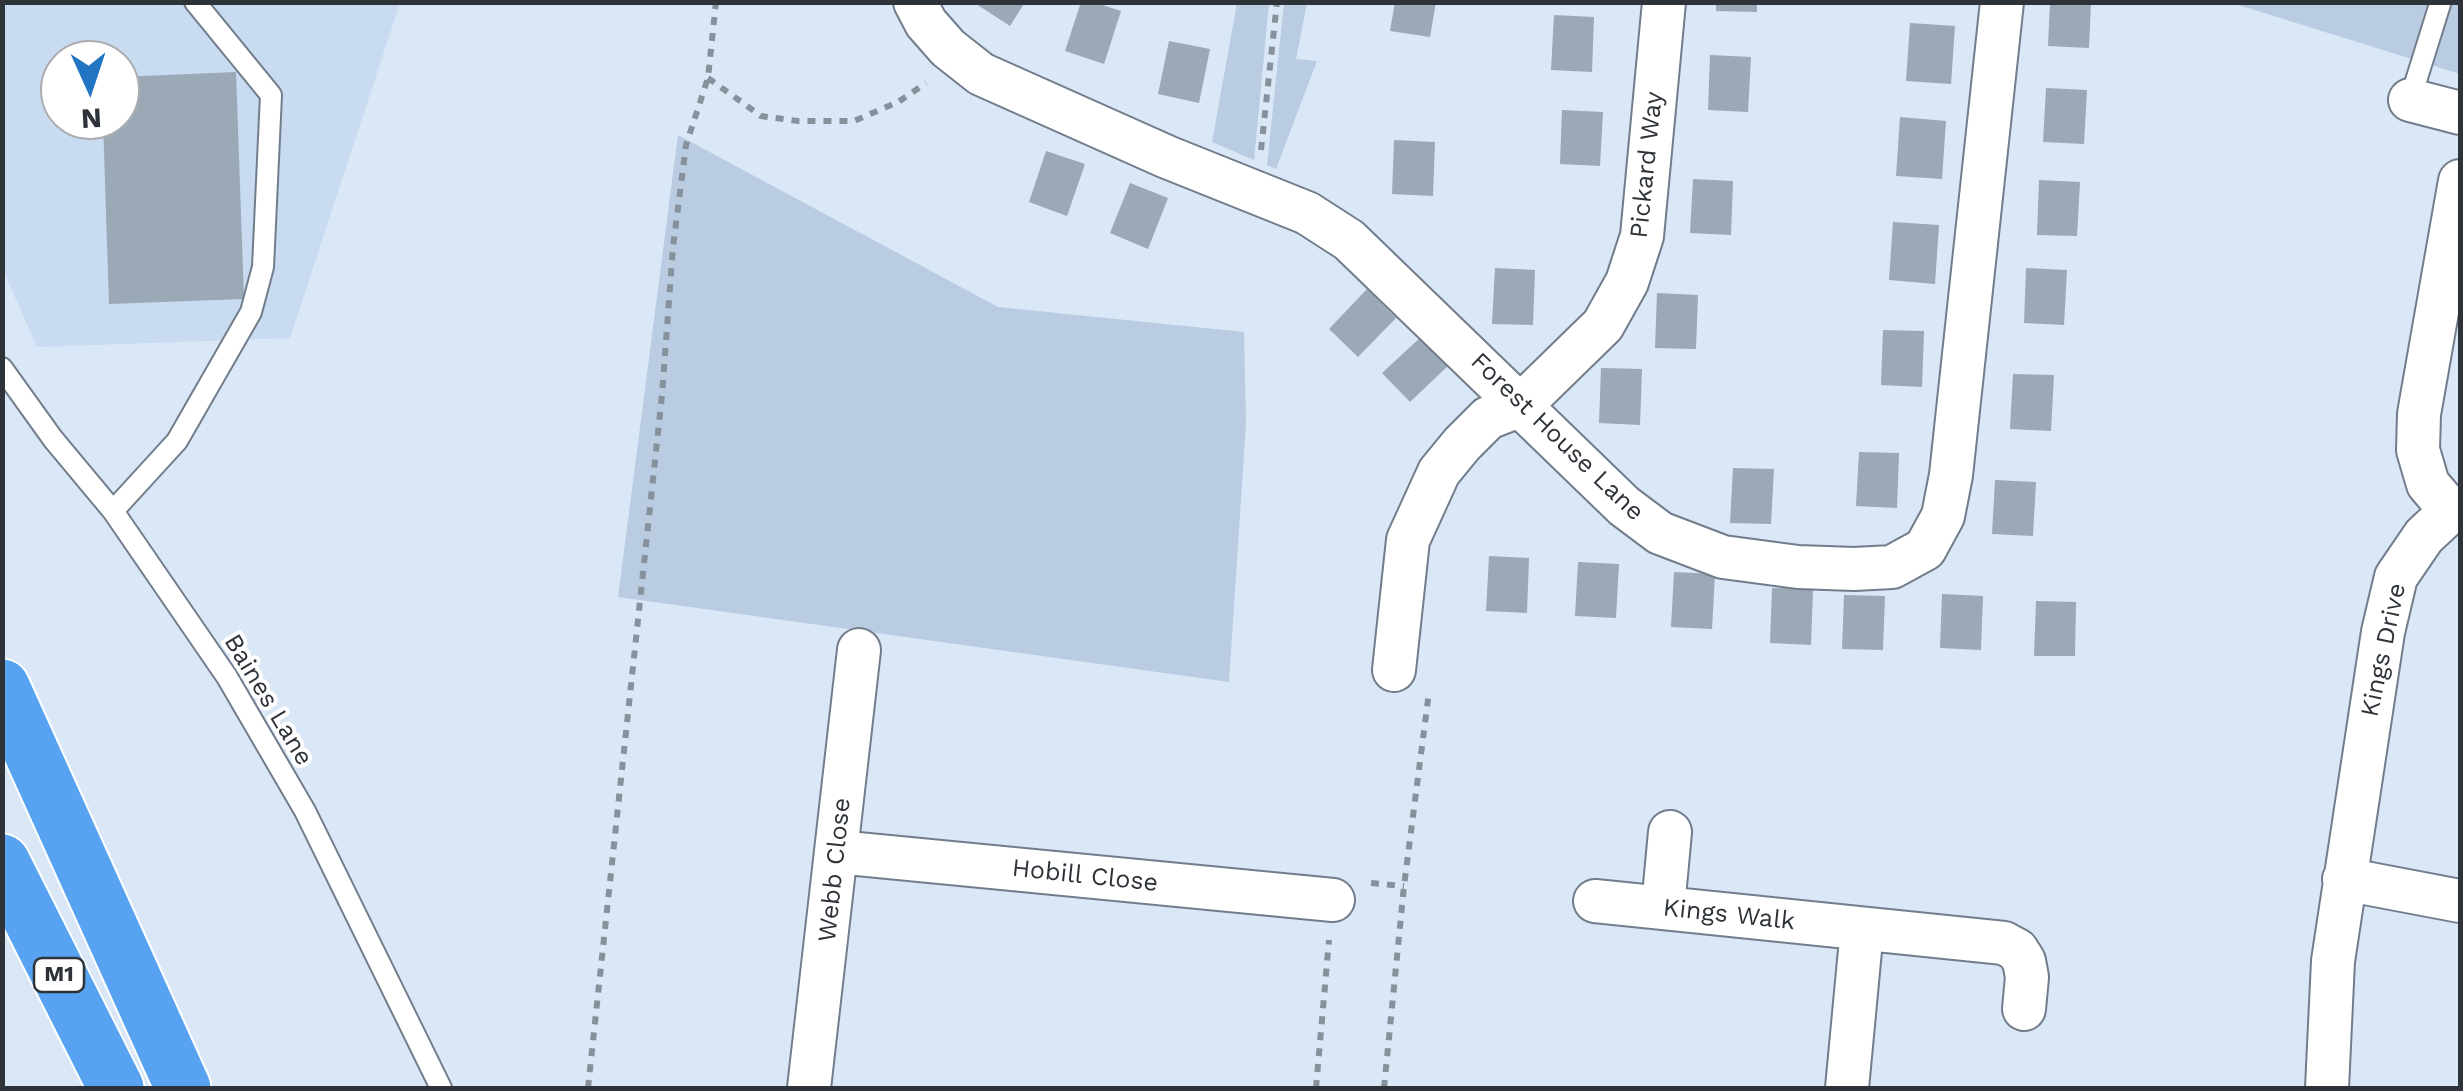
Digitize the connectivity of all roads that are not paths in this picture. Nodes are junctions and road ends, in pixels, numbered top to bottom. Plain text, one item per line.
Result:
1 (195, 2) edge
2 (915, 2) edge
3 (1664, 2) edge
4 (2002, 2) edge
5 (2440, 4) edge
6 (2410, 100) joint
7 (2460, 113) edge
8 (2460, 181) edge
9 (2, 368) edge
10 (1521, 406) junction
11 (2456, 508) edge
12 (114, 511) junction
13 (858, 650) dead end
14 (1412, 678) road end
15 (2, 687) edge
16 (1670, 832) dead end
17 (837, 852) junction
18 (2, 862) edge
19 (2344, 879) junction
20 (1333, 900) road end
21 (1595, 900) dead end
22 (2460, 901) edge
23 (1663, 907) junction
24 (1862, 929) junction
25 (2024, 1009) dead end
26 (116, 1088) edge
27 (184, 1088) edge
28 (441, 1088) edge
29 (809, 1088) edge
30 (1846, 1088) edge
31 (2326, 1088) edge

1 - 12 lane
2 - 10 street, Forest House Lane
3 - 10 street, Pickard Way
4 - 10 street, Forest House Lane
5 - 6 lane
6 - 7 street
8 - 11 street, Kings Drive
9 - 12 lane, Baines Lane
10 - 14 street, Pickard Way
11 - 19 street, Kings Drive
12 - 28 lane, Baines Lane
13 - 17 street, Webb Close
15 - 27 highway
16 - 23 street
17 - 20 street, Hobill Close
17 - 29 street, Webb Close
18 - 26 highway, M1
19 - 22 street
19 - 31 street, Kings Drive
21 - 23 street, Kings Walk
23 - 24 street, Kings Walk
24 - 25 street, Kings Walk
24 - 30 street

